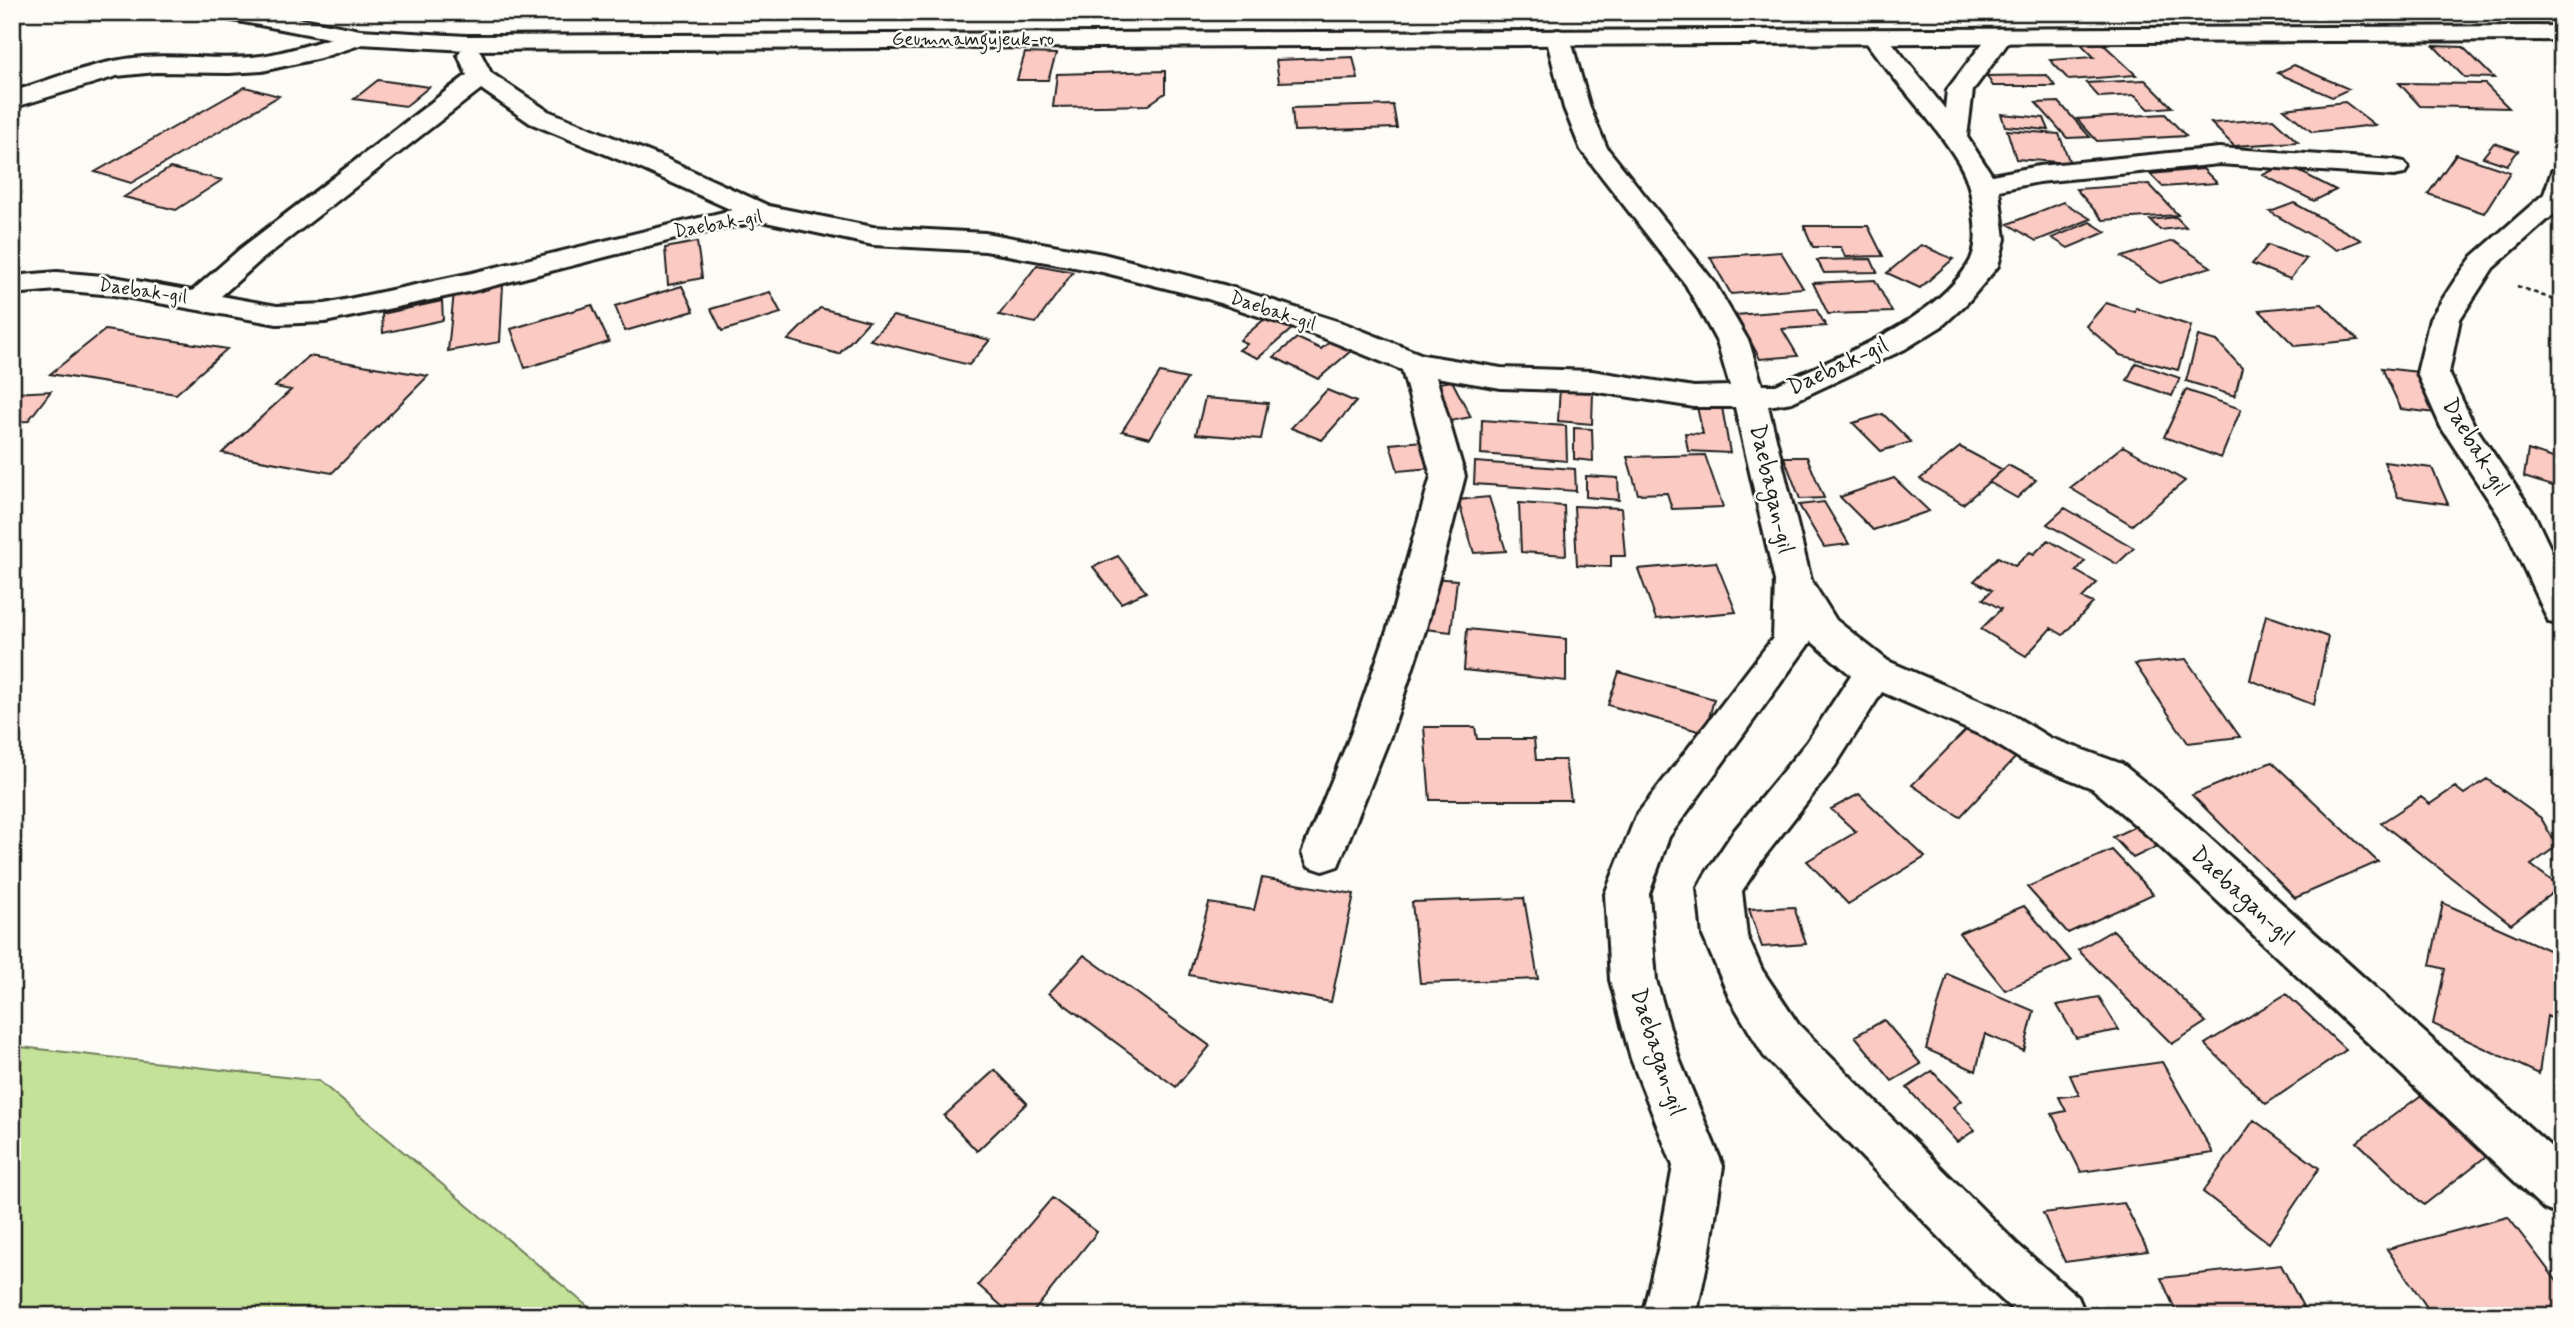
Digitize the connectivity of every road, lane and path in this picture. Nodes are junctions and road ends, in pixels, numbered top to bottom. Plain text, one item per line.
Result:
1 (226, 12) edge
2 (2562, 33) edge
3 (1874, 36) junction
4 (2001, 36) junction
5 (360, 37) junction
6 (1558, 37) junction
7 (466, 43) junction
8 (480, 76) junction
9 (12, 100) edge
10 (1954, 136) junction
11 (2394, 168) dead end
12 (2562, 177) edge
13 (1984, 185) junction
14 (761, 213) junction
15 (12, 285) edge
16 (200, 299) junction
17 (1416, 363) junction
18 (1749, 396) junction
19 (1793, 581) junction
20 (2562, 612) edge
21 (1874, 672) junction
22 (1323, 853) dead end
23 (2562, 1191) edge
24 (1670, 1316) edge
25 (2059, 1316) edge

1 - 5 street, Geumnamgujeuk-ro
2 - 4 street, Geumnamgujeuk-ro
3 - 4 street, Geumnamgujeuk-ro
3 - 6 street, Geumnamgujeuk-ro
3 - 10 street, Daebak-gil
4 - 10 street
5 - 7 street, Geumnamgujeuk-ro
5 - 9 street
6 - 7 street, Geumnamgujeuk-ro
6 - 18 street, Daebagan-gil
7 - 8 street
8 - 14 street
8 - 16 street
10 - 13 street, Daebak-gil
11 - 13 street
12 - 20 street, Daebak-gil
13 - 18 street, Daebak-gil
14 - 16 street, Daebak-gil
14 - 17 street, Daebak-gil
15 - 16 street, Daebak-gil
17 - 18 street, Daebak-gil
17 - 22 street
18 - 19 street, Daebagan-gil
19 - 21 street, Daebagan-gil
19 - 24 street, Daebagan-gil
21 - 23 street, Daebagan-gil
21 - 25 street

